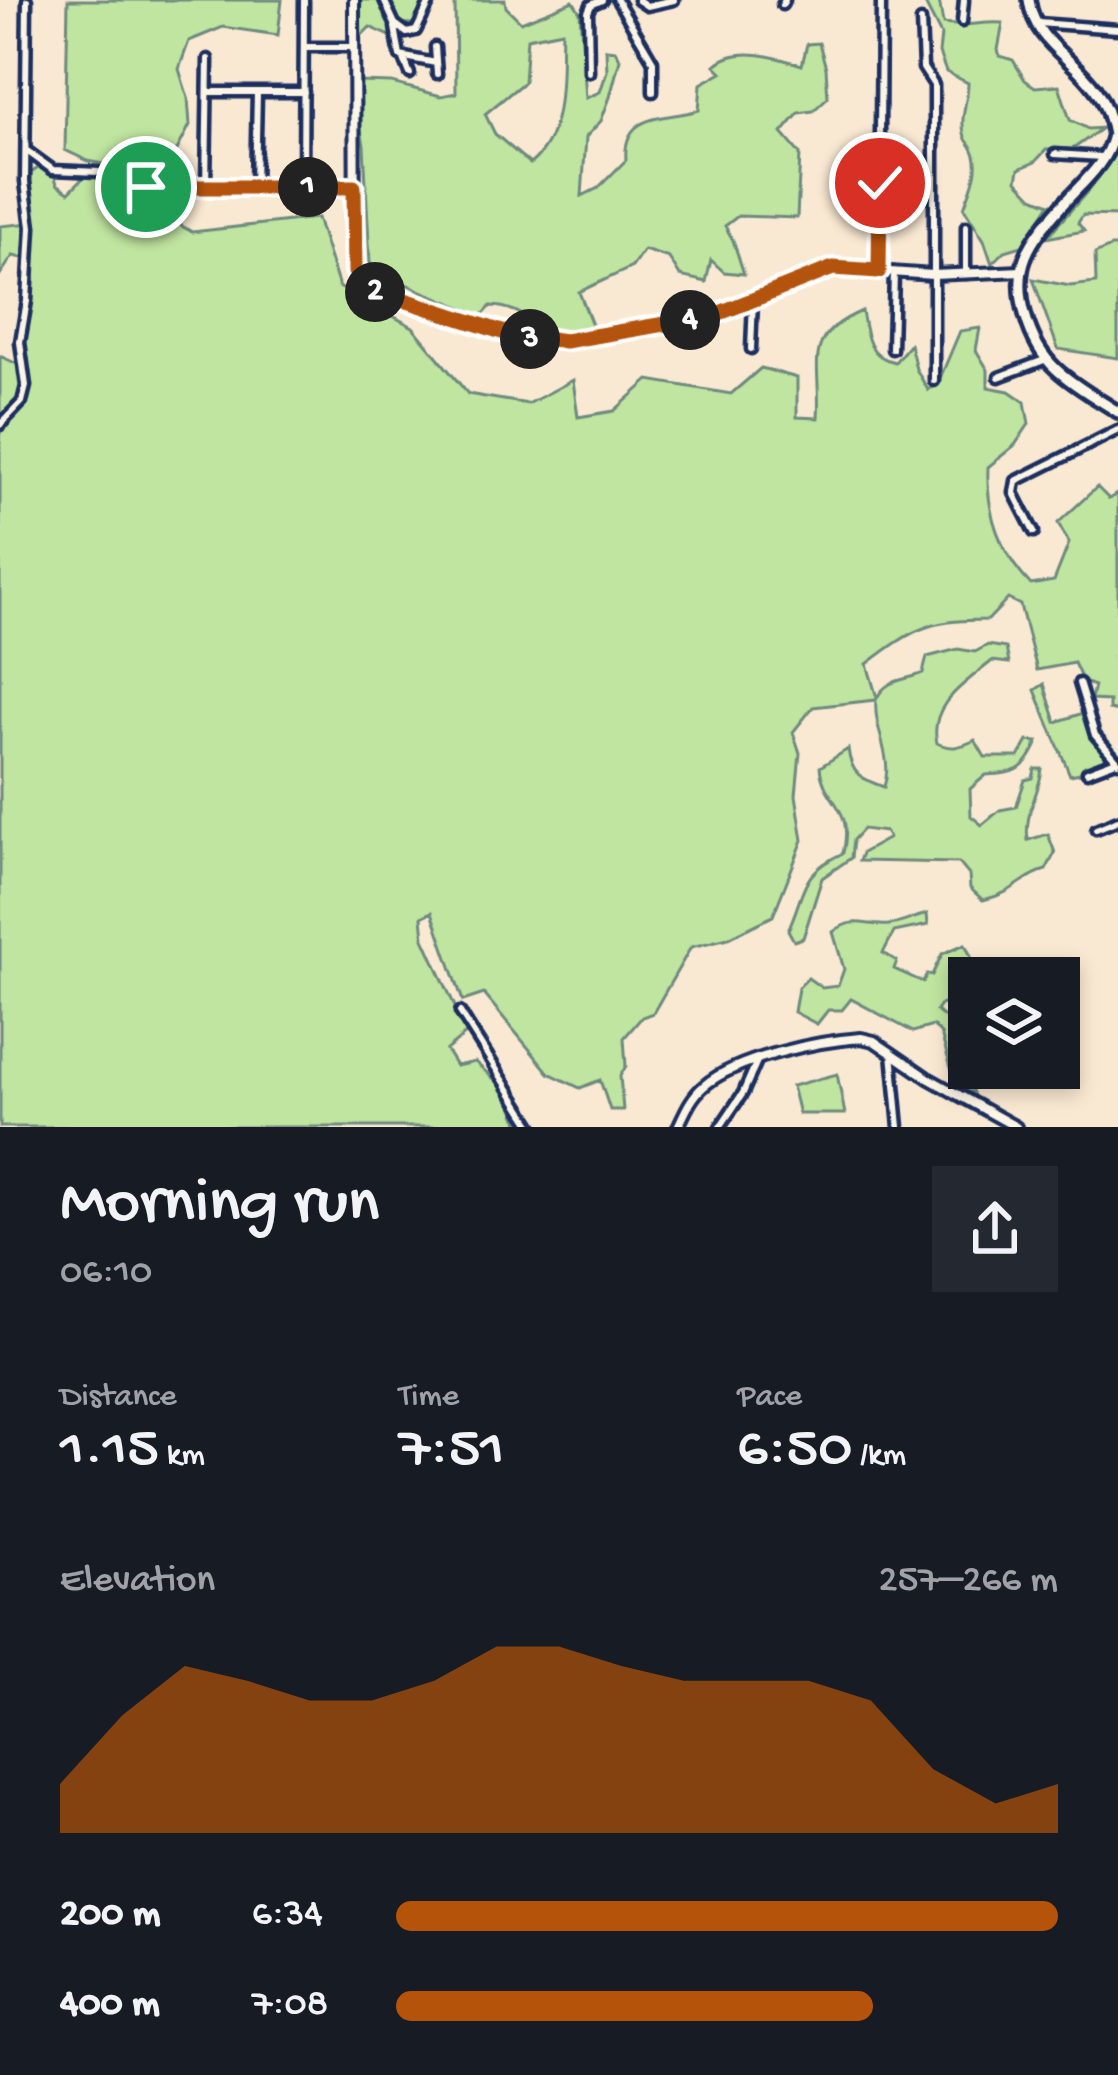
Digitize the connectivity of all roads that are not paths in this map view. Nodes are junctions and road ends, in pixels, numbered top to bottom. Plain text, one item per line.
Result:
1 (27, 0) edge
2 (304, 0) edge
3 (354, 0) edge
4 (384, 0) edge
5 (431, 0) edge
6 (602, 0) edge
7 (617, 0) edge
8 (638, 0) edge
9 (674, 0) edge
10 (880, 0) edge
11 (964, 0) edge
12 (1029, 0) edge
13 (921, 21) dead end
14 (962, 22) dead end
15 (1035, 22) junction
16 (395, 24) junction
17 (1118, 29) edge
18 (304, 47) junction
19 (354, 47) junction
20 (435, 47) dead end
21 (208, 58) dead end
22 (404, 58) junction
23 (436, 63) junction
24 (589, 72) dead end
25 (410, 74) dead end
26 (437, 74) dead end
27 (208, 92) junction
28 (256, 92) junction
29 (304, 92) junction
30 (653, 92) dead end
31 (1116, 135) edge
32 (27, 151) junction
33 (1055, 154) dead end
34 (1105, 157) junction
35 (206, 187) junction
36 (255, 187) junction
37 (303, 187) junction
38 (354, 187) junction
39 (966, 226) dead end
40 (879, 271) junction
41 (894, 272) junction
42 (1022, 272) junction
43 (966, 274) junction
44 (933, 275) junction
45 (753, 300) junction
46 (751, 349) dead end
47 (892, 349) dead end
48 (1047, 359) junction
49 (999, 377) dead end
50 (934, 380) dead end
51 (1118, 412) edge
52 (0, 425) edge
53 (1118, 430) edge
54 (1034, 532) dead end
55 (1078, 683) dead end
56 (1117, 762) edge
57 (1087, 772) dead end
58 (1118, 820) edge
59 (1096, 829) dead end
60 (460, 1012) dead end
61 (892, 1053) junction
62 (757, 1061) junction
63 (533, 1127) edge
64 (678, 1127) edge
65 (720, 1127) edge
66 (899, 1127) edge
67 (1016, 1127) edge

1 - 32 street
2 - 18 street
3 - 19 street
4 - 16 street
5 - 16 street
6 - 24 street
7 - 30 street
8 - 9 street
10 - 40 street
11 - 14 street
12 - 15 main road
13 - 44 street
15 - 17 street
15 - 31 main road
16 - 22 street
18 - 19 street
18 - 29 street
19 - 38 street
20 - 23 street
21 - 27 street
22 - 23 street
22 - 25 street
23 - 26 street
27 - 28 street
27 - 35 street
28 - 29 street
28 - 36 street
29 - 37 street
31 - 34 main road
32 - 35 street
32 - 52 street
33 - 34 street
34 - 42 main road
35 - 36 street
36 - 37 street
37 - 38 street
38 - 45 street
39 - 43 street
40 - 41 street
40 - 45 street
41 - 44 street
41 - 47 street
42 - 43 street
42 - 48 main road
43 - 44 street
44 - 50 street
45 - 46 street
48 - 49 street
48 - 51 main road
53 - 54 street
55 - 56 street
56 - 57 street
58 - 59 street
60 - 63 street
61 - 62 street
61 - 66 street
61 - 67 street
62 - 64 street
62 - 65 street

